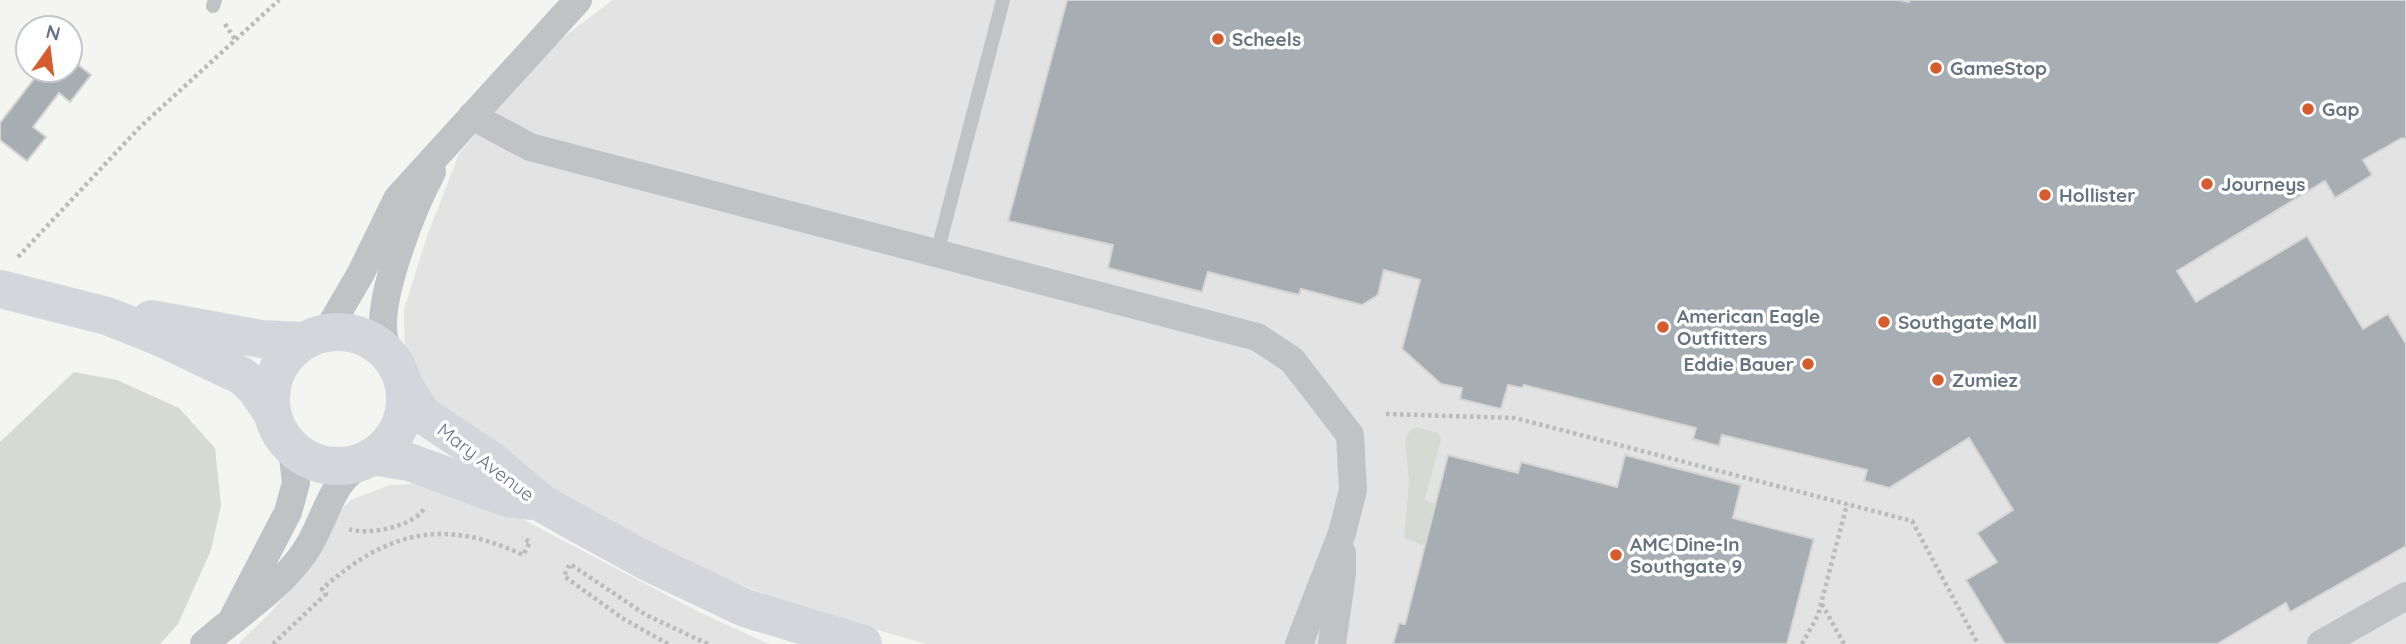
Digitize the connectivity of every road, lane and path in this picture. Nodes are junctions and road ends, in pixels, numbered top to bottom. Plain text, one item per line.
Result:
1 (279, 0) edge
2 (578, 0) edge
3 (1003, 0) edge
4 (472, 116) junction
5 (937, 253) junction
6 (7, 275) edge
7 (107, 316) junction
8 (315, 337) junction
9 (396, 371) junction
10 (272, 413) junction
11 (1385, 414) dead end
12 (292, 448) junction
13 (368, 459) junction
14 (427, 499) dead end
15 (1847, 504) junction
16 (553, 510) junction
17 (342, 526) dead end
18 (1342, 533) junction
19 (514, 534) dead end
20 (2406, 596) edge
21 (1821, 604) junction
22 (232, 619) junction
23 (204, 644) edge
24 (272, 644) edge
25 (668, 644) edge
26 (708, 644) edge
27 (863, 644) edge
28 (1299, 644) edge
29 (1332, 644) edge
30 (1802, 644) edge
31 (1844, 644) edge
32 (1978, 644) edge
33 (2321, 644) edge

1 - 6 path
2 - 4 street
3 - 5 lane
4 - 5 street
4 - 8 street
4 - 9 street
5 - 18 street
6 - 7 street
7 - 8 street
7 - 10 street
8 - 9 street
8 - 10 street
9 - 13 street
9 - 16 street, Mary Avenue
10 - 12 street
11 - 15 path
12 - 13 street
12 - 22 street
13 - 16 street, Mary Avenue
13 - 22 street
14 - 17 path
15 - 21 path
15 - 32 path
16 - 27 street, Mary Avenue
18 - 28 street
18 - 29 street
19 - 24 path
20 - 33 street
21 - 30 path
21 - 31 path
22 - 23 street
25 - 26 path

